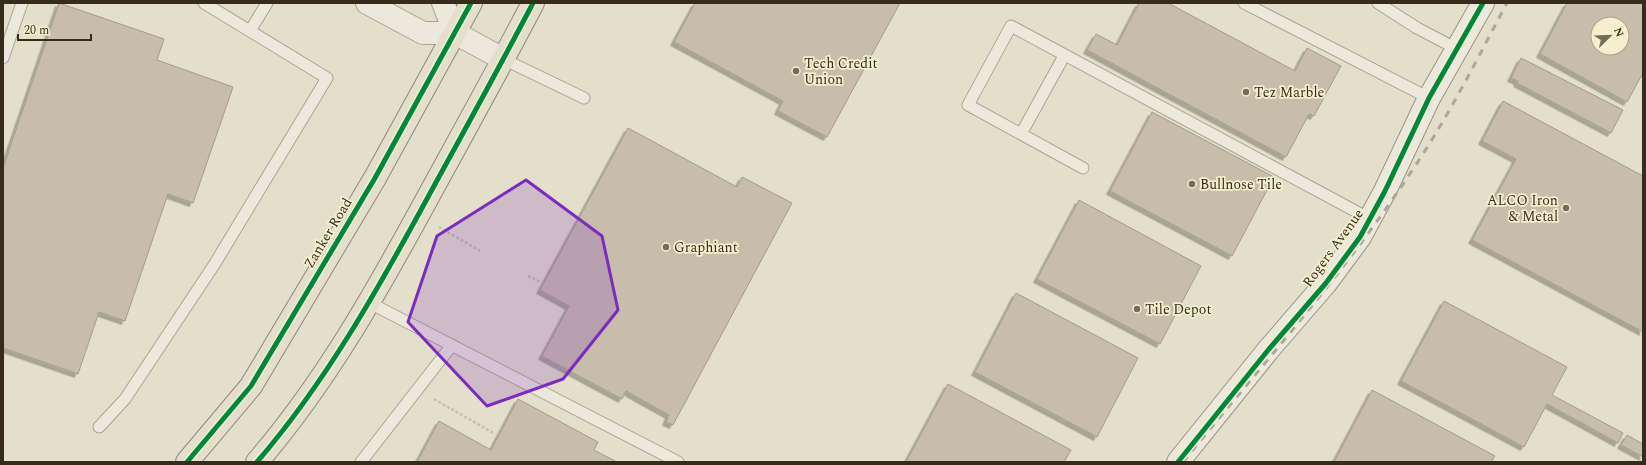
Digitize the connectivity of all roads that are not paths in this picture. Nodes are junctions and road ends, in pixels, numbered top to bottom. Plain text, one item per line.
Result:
1 (22, 3) edge
2 (204, 3) edge
3 (267, 3) edge
4 (367, 3) edge
5 (443, 3) edge
6 (471, 3) edge
7 (533, 3) edge
8 (1244, 3) edge
9 (1483, 3) edge
10 (1385, 5) edge
11 (250, 31) junction
12 (455, 33) junction
13 (1457, 49) junction
14 (1064, 56) junction
15 (3, 58) edge
16 (503, 59) junction
17 (584, 98) dead end
18 (1429, 98) junction
19 (1021, 134) junction
20 (1083, 168) dead end
21 (1370, 219) junction
22 (368, 302) junction
23 (452, 345) junction
24 (99, 427) dead end
25 (186, 462) edge
26 (258, 462) edge
27 (361, 462) edge
28 (678, 462) edge
29 (1178, 462) edge

1 - 15 lane
2 - 11 lane
3 - 11 lane
4 - 12 street
5 - 12 street
6 - 12 main road, Zanker Road
7 - 16 main road
8 - 18 lane
9 - 13 street, Rogers Avenue
10 - 13 lane
11 - 24 lane
12 - 16 street
12 - 25 main road, Zanker Road
13 - 18 street, Rogers Avenue
14 - 19 lane
14 - 19 lane
14 - 21 lane
16 - 17 lane
16 - 22 main road
18 - 21 street, Rogers Avenue
19 - 20 lane
21 - 29 street, Rogers Avenue
22 - 23 lane
22 - 26 main road
23 - 27 lane
23 - 28 lane

